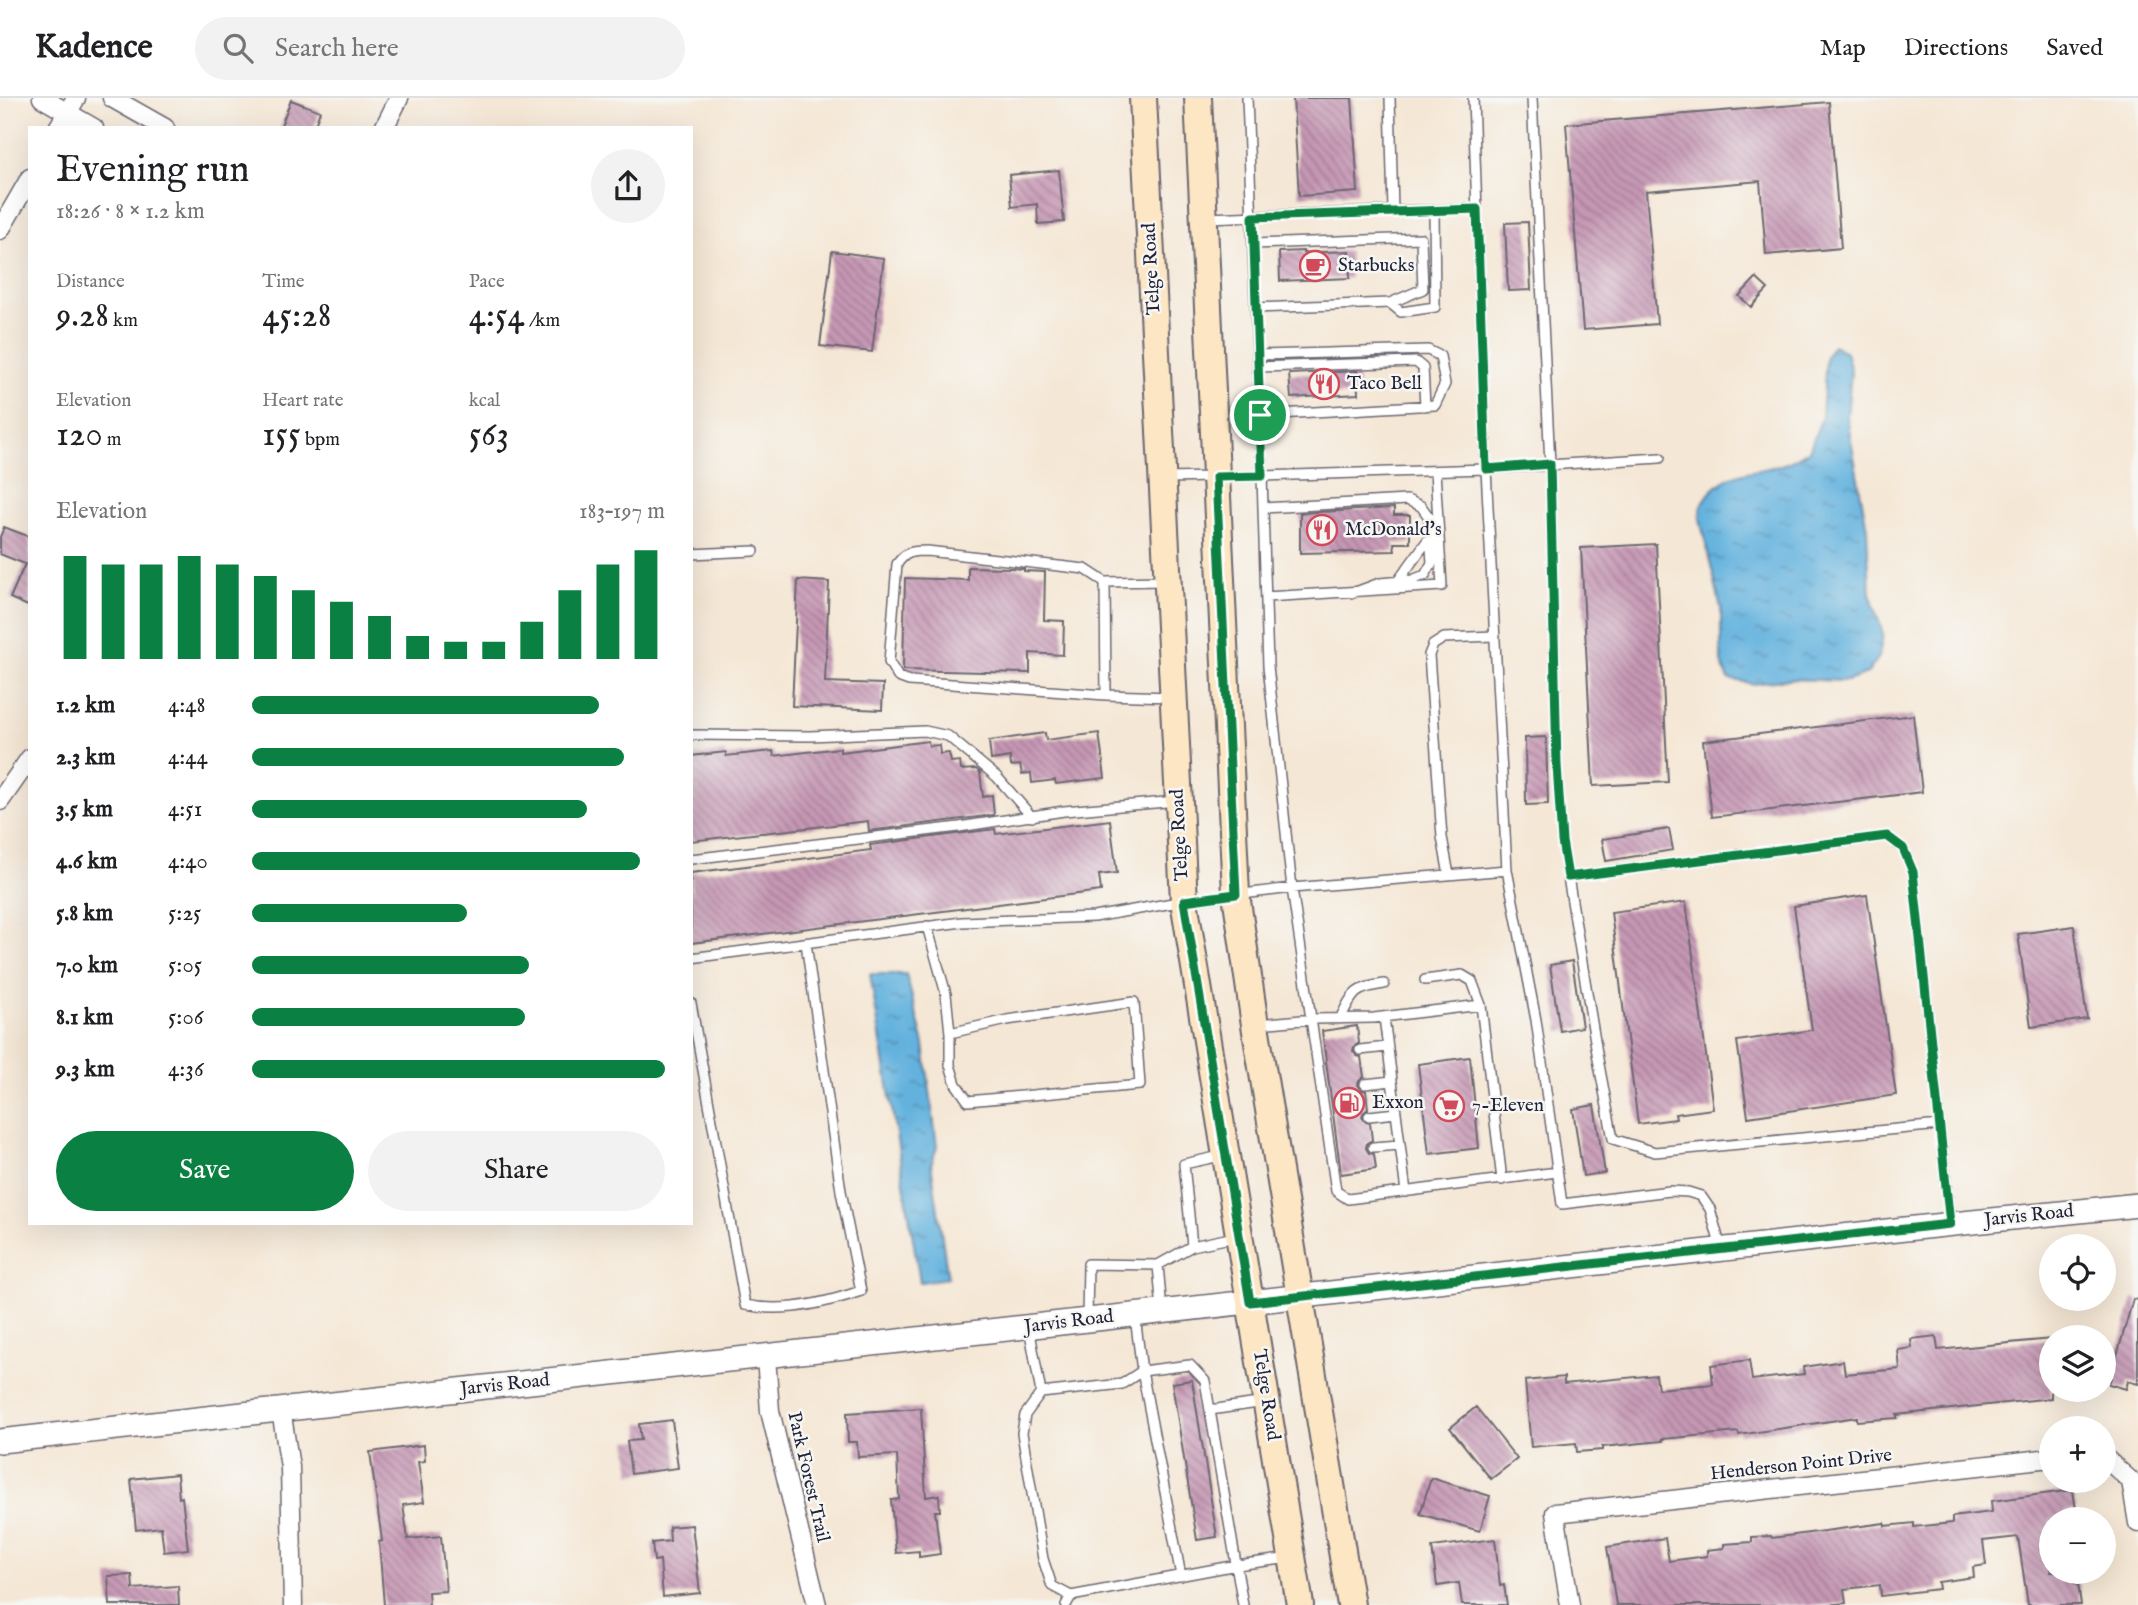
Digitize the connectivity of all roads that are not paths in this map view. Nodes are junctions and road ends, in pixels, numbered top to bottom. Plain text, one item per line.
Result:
1 (42, 98) edge
2 (112, 98) edge
3 (399, 98) edge
4 (1143, 98) edge
5 (1198, 98) edge
6 (1247, 98) edge
7 (1390, 98) edge
8 (1473, 98) edge
9 (1532, 98) edge
10 (67, 113) edge
11 (90, 126) edge
12 (161, 126) edge
13 (385, 126) edge
14 (28, 181) edge
15 (1477, 209) junction
16 (1434, 210) junction
17 (1393, 211) junction
18 (1253, 217) junction
19 (1203, 218) junction
20 (0, 230) edge
21 (1254, 244) junction
22 (1390, 303) junction
23 (1256, 308) junction
24 (1258, 355) junction
25 (1258, 367) junction
26 (1430, 405) junction
27 (1260, 415) junction
28 (1660, 458) dead end
29 (1550, 464) junction
30 (1486, 469) junction
31 (1435, 471) junction
32 (1262, 476) junction
33 (1216, 477) junction
34 (1162, 478) junction
35 (1263, 508) junction
36 (1430, 536) junction
37 (754, 551) dead end
38 (693, 554) edge
39 (1167, 581) junction
40 (1398, 581) junction
41 (1105, 582) junction
42 (1353, 593) junction
43 (1266, 597) junction
44 (1495, 636) junction
45 (1106, 695) junction
46 (1173, 697) junction
47 (693, 735) edge
48 (28, 761) edge
49 (0, 801) edge
50 (1178, 801) junction
51 (1032, 817) junction
52 (693, 859) edge
53 (1507, 870) junction
54 (1449, 875) junction
55 (1568, 877) junction
56 (1292, 888) junction
57 (1236, 894) junction
58 (1184, 901) junction
59 (927, 926) junction
60 (806, 943) junction
61 (693, 958) edge
62 (1425, 980) dead end
63 (1384, 984) dead end
64 (1482, 1005) junction
65 (693, 1014) edge
66 (1384, 1017) junction
67 (1312, 1019) junction
68 (1340, 1019) junction
69 (1255, 1025) junction
70 (950, 1033) junction
71 (1387, 1047) junction
72 (1360, 1050) dead end
73 (1392, 1081) junction
74 (1365, 1084) dead end
75 (1396, 1113) junction
76 (1369, 1116) dead end
77 (1940, 1125) junction
78 (1400, 1145) junction
79 (1373, 1147) dead end
80 (1226, 1155) junction
81 (1557, 1172) junction
82 (1502, 1180) junction
83 (1406, 1192) junction
84 (2138, 1205) edge
85 (1950, 1224) junction
86 (1239, 1236) junction
87 (1192, 1246) junction
88 (1721, 1249) junction
89 (1158, 1265) junction
90 (1299, 1297) junction
91 (1250, 1302) junction
92 (1162, 1312) junction
93 (1135, 1315) junction
94 (1087, 1321) junction
95 (1029, 1327) junction
96 (766, 1357) junction
97 (1142, 1371) junction
98 (1041, 1393) junction
99 (1267, 1402) junction
100 (281, 1410) junction
101 (1210, 1410) junction
102 (0, 1441) edge
103 (2039, 1459) edge
104 (2116, 1467) edge
105 (2138, 1523) edge
106 (1293, 1558) junction
107 (1237, 1565) junction
108 (1181, 1576) junction
109 (1068, 1600) edge
110 (293, 1605) edge
111 (817, 1605) edge
112 (1243, 1605) edge
113 (1300, 1605) edge
114 (1351, 1605) edge
115 (1570, 1605) edge

1 - 10 street
2 - 12 street
3 - 13 street
4 - 34 main road, Telge Road
5 - 19 main road
6 - 18 lane
7 - 17 lane
8 - 15 lane
9 - 29 lane
10 - 11 street
14 - 20 street
15 - 16 lane
15 - 30 lane
16 - 17 lane
16 - 22 lane
17 - 18 lane
18 - 19 lane
18 - 21 lane
19 - 33 main road
21 - 22 lane
21 - 23 lane
22 - 23 lane
23 - 24 lane
24 - 25 lane
24 - 26 lane
25 - 26 lane
25 - 27 lane
26 - 27 lane
27 - 32 lane
28 - 29 lane
29 - 30 lane
29 - 55 lane
30 - 31 lane
30 - 44 lane
31 - 32 lane
31 - 42 lane
32 - 33 lane
32 - 35 lane
33 - 34 lane
33 - 57 main road
34 - 39 main road, Telge Road
35 - 36 lane
35 - 43 lane
36 - 40 lane
36 - 40 lane
37 - 38 lane
39 - 41 lane
39 - 46 main road, Telge Road
40 - 42 lane
41 - 45 lane
41 - 45 lane
42 - 43 lane
43 - 56 lane
44 - 53 lane
44 - 54 lane
45 - 46 lane
46 - 50 main road, Telge Road
47 - 51 lane
48 - 49 street
50 - 51 lane
50 - 58 main road, Telge Road
51 - 52 lane
53 - 54 lane
53 - 81 lane
54 - 56 lane
55 - 77 lane
55 - 77 lane
56 - 57 lane
56 - 67 lane
57 - 58 lane
57 - 69 main road
58 - 59 lane
58 - 80 main road, Telge Road
59 - 60 lane
59 - 70 lane
60 - 61 lane
60 - 65 lane
62 - 64 lane
63 - 68 lane
64 - 66 lane
64 - 82 lane
66 - 68 lane
66 - 71 lane
67 - 68 lane
67 - 69 lane
67 - 83 lane
69 - 90 main road
70 - 70 lane
71 - 72 lane
71 - 73 lane
73 - 74 lane
73 - 75 lane
75 - 76 lane
75 - 78 lane
77 - 85 lane
78 - 79 lane
78 - 83 lane
80 - 86 main road, Telge Road
80 - 87 lane
81 - 82 lane
81 - 88 lane
82 - 83 lane
84 - 85 street, Jarvis Road
85 - 88 street, Jarvis Road
86 - 87 lane
86 - 91 main road, Telge Road
87 - 89 lane
88 - 90 street, Jarvis Road
89 - 92 lane
89 - 94 lane
90 - 91 street, Jarvis Road
90 - 114 main road
91 - 92 street, Jarvis Road
91 - 99 main road, Telge Road
92 - 93 street, Jarvis Road
93 - 94 street, Jarvis Road
93 - 97 lane
94 - 95 street, Jarvis Road
95 - 96 street, Jarvis Road
95 - 98 lane
96 - 100 street, Jarvis Road
96 - 111 street, Park Forest Trail
97 - 98 lane
97 - 101 lane
97 - 108 lane
98 - 109 lane
99 - 101 lane
99 - 106 main road, Telge Road
100 - 102 street, Jarvis Road
100 - 110 street
101 - 107 lane
103 - 115 street, Henderson Point Drive
104 - 105 street
106 - 107 lane
106 - 113 main road, Telge Road
107 - 108 lane
107 - 112 lane
108 - 109 lane

